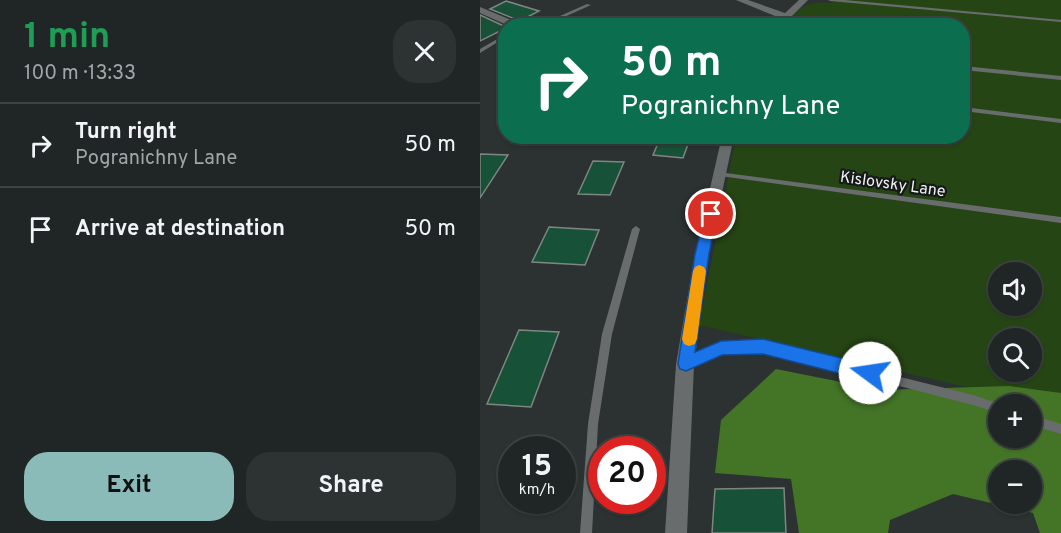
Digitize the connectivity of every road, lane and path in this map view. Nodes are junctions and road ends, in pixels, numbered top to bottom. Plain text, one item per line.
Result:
1 (740, 0) edge
2 (804, 0) edge
3 (830, 0) edge
4 (589, 5) dead end
5 (480, 10) edge
6 (784, 16) joint
7 (499, 18) edge
8 (558, 18) edge
9 (1061, 21) edge
10 (498, 40) edge
11 (480, 51) edge
12 (970, 69) edge
13 (1061, 78) edge
14 (970, 110) edge
15 (1061, 121) edge
16 (726, 144) edge
17 (720, 174) junction
18 (1061, 220) edge
19 (636, 229) dead end
20 (686, 364) junction
21 (988, 405) edge
22 (1042, 423) edge
23 (1061, 429) edge
24 (586, 533) edge
25 (676, 533) edge

1 - 6 street
2 - 6 street
3 - 9 lane
4 - 8 lane
5 - 7 street
10 - 11 lane
12 - 13 lane
14 - 15 lane
16 - 17 street
17 - 18 lane, Kislovsky Lane
17 - 20 street
19 - 24 lane
20 - 21 lane
20 - 25 street
22 - 23 lane

